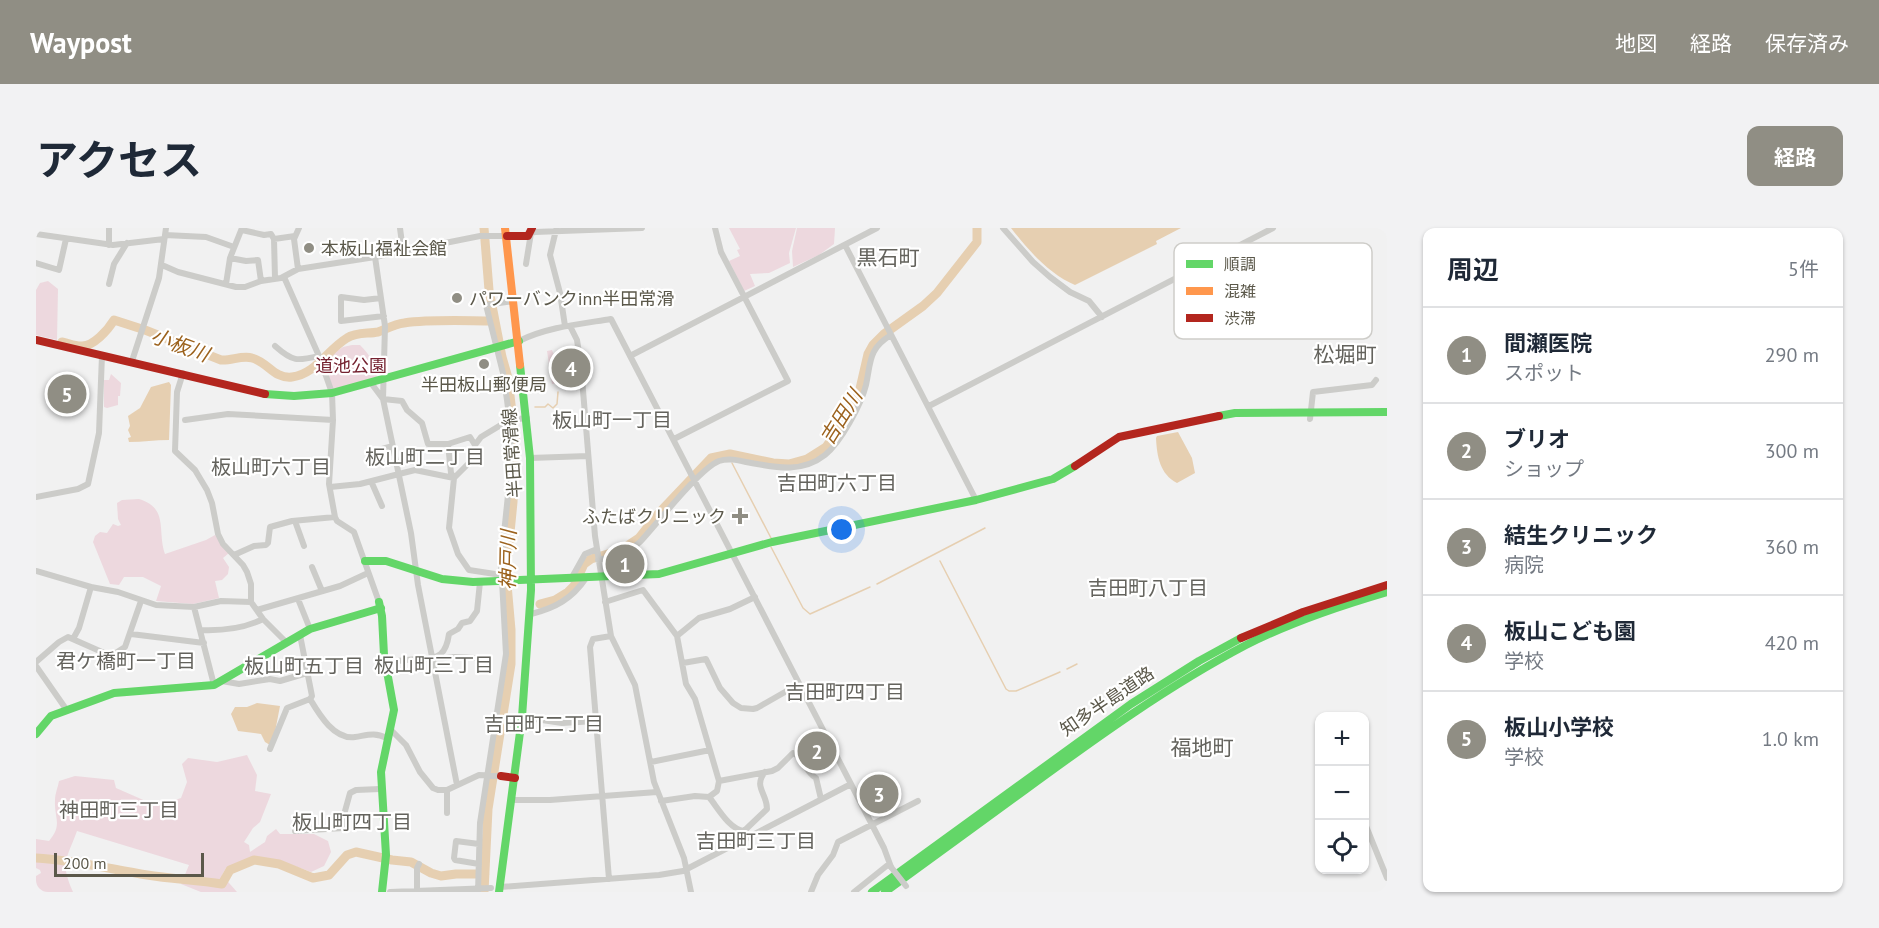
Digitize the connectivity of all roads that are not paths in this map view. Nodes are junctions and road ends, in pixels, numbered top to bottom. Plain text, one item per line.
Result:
1 (48, 228) edge
2 (109, 228) edge
3 (299, 228) edge
4 (400, 228) edge
5 (479, 228) edge
6 (642, 228) edge
7 (715, 228) edge
8 (878, 228) edge
9 (1003, 228) edge
10 (1273, 228) edge
11 (242, 229) edge
12 (556, 229) edge
13 (531, 231) edge
14 (506, 232) edge
15 (36, 234) edge
16 (165, 234) edge
17 (48, 236) junction
18 (295, 236) junction
19 (480, 236) junction
20 (66, 239) junction
21 (274, 239) junction
22 (128, 243) junction
23 (1244, 243) edge
24 (109, 245) junction
25 (845, 245) junction
26 (234, 247) junction
27 (403, 251) junction
28 (375, 257) junction
29 (230, 258) junction
30 (36, 263) edge
31 (526, 264) dead end
32 (162, 265) junction
33 (298, 269) junction
34 (284, 277) junction
35 (275, 278) junction
36 (1174, 279) edge
37 (261, 281) junction
38 (109, 284) dead end
39 (226, 284) junction
40 (743, 297) junction
41 (381, 298) junction
42 (514, 301) junction
43 (384, 316) junction
44 (1102, 316) junction
45 (568, 326) junction
46 (890, 332) junction
47 (36, 340) edge
48 (519, 342) junction
49 (275, 346) dead end
50 (499, 347) junction
51 (102, 355) junction
52 (630, 356) junction
53 (321, 360) junction
54 (132, 362) junction
55 (183, 373) junction
56 (382, 380) junction
57 (1376, 380) dead end
58 (371, 383) junction
59 (332, 393) junction
60 (383, 399) junction
61 (929, 406) junction
62 (1387, 412) edge
63 (1310, 416) junction
64 (523, 419) junction
65 (184, 420) dead end
66 (333, 420) junction
67 (510, 420) junction
68 (674, 439) junction
69 (448, 444) junction
70 (475, 445) junction
71 (393, 446) junction
72 (371, 452) dead end
73 (588, 456) junction
74 (530, 458) junction
75 (399, 474) junction
76 (454, 478) junction
77 (695, 480) junction
78 (371, 481) junction
79 (330, 488) junction
80 (36, 497) edge
81 (976, 500) junction
82 (382, 506) dead end
83 (335, 517) junction
84 (295, 521) junction
85 (304, 546) dead end
86 (597, 550) junction
87 (733, 554) junction
88 (234, 555) junction
89 (598, 560) junction
90 (365, 561) junction
91 (312, 567) dead end
92 (36, 571) edge
93 (416, 571) junction
94 (368, 573) junction
95 (601, 577) junction
96 (586, 578) junction
97 (571, 579) junction
98 (505, 580) junction
99 (531, 580) junction
100 (480, 582) junction
101 (1387, 585) edge
102 (91, 587) junction
103 (322, 591) junction
104 (1387, 592) edge
105 (755, 597) junction
106 (298, 599) junction
107 (141, 601) junction
108 (251, 602) junction
109 (605, 602) junction
110 (380, 605) junction
111 (194, 607) junction
112 (257, 610) junction
113 (531, 614) junction
114 (263, 619) junction
115 (310, 629) junction
116 (200, 630) junction
117 (131, 634) junction
118 (300, 635) junction
119 (611, 636) junction
120 (677, 636) junction
121 (73, 639) junction
122 (286, 642) junction
123 (204, 643) junction
124 (476, 658) dead end
125 (433, 661) junction
126 (385, 663) junction
127 (683, 663) junction
128 (36, 664) edge
129 (307, 673) junction
130 (218, 683) junction
131 (800, 684) junction
132 (310, 699) junction
133 (66, 708) junction
134 (522, 717) junction
135 (596, 721) junction
136 (36, 734) edge
137 (389, 734) junction
138 (270, 749) dead end
139 (710, 750) junction
140 (651, 762) junction
141 (765, 772) junction
142 (488, 775) junction
143 (501, 776) joint
144 (515, 778) junction
145 (718, 781) junction
146 (851, 784) junction
147 (457, 786) junction
148 (381, 789) junction
149 (447, 790) junction
150 (657, 792) junction
151 (602, 796) junction
152 (710, 797) junction
153 (822, 799) junction
154 (513, 800) junction
155 (661, 801) junction
156 (918, 801) dead end
157 (447, 813) dead end
158 (872, 824) junction
159 (295, 831) dead end
160 (1369, 831) edge
161 (479, 844) junction
162 (479, 864) junction
163 (418, 866) dead end
164 (890, 866) junction
165 (687, 869) junction
166 (1387, 878) edge
167 (609, 879) junction
168 (530, 888) edge
169 (497, 889) edge
170 (908, 889) edge
171 (417, 890) junction
172 (478, 890) edge
173 (382, 892) edge
174 (390, 892) edge
175 (692, 892) edge
176 (811, 892) edge
177 (854, 892) edge
178 (872, 892) edge
179 (885, 892) edge

1 - 17 street
2 - 24 street
3 - 18 street
4 - 27 street
5 - 19 street
6 - 12 street
7 - 40 street
8 - 25 street
9 - 44 street
10 - 23 street
11 - 21 street
11 - 26 street
12 - 13 street
12 - 45 street
13 - 14 main road
13 - 31 street
14 - 19 street
14 - 42 main road, 半田常滑線
15 - 17 street
16 - 22 street
16 - 26 street
16 - 32 street
17 - 20 street
18 - 21 street
18 - 33 street
19 - 27 street
20 - 24 street
20 - 30 street
21 - 35 street
22 - 24 street
22 - 38 street
25 - 40 street
25 - 46 street
26 - 29 street
27 - 28 street
28 - 33 street
28 - 41 street
29 - 37 street
29 - 39 street
32 - 39 street
32 - 54 street
33 - 34 street
34 - 35 street
34 - 53 street
35 - 37 street
36 - 44 street
37 - 39 street
40 - 52 street
40 - 68 street
41 - 43 street
41 - 43 street
42 - 48 main road, 半田常滑線
42 - 50 street
43 - 56 street
44 - 61 street
45 - 48 street
45 - 52 street
45 - 73 street
46 - 61 street
46 - 77 street
47 - 51 main road
48 - 50 main road
48 - 64 main road, 半田常滑線
49 - 53 street
50 - 56 main road
50 - 67 street
51 - 54 main road
51 - 80 street
52 - 68 street
53 - 59 street
54 - 55 main road
55 - 59 main road
55 - 88 street
56 - 58 main road
56 - 60 street
57 - 63 street
58 - 59 main road
58 - 60 street
59 - 66 street
60 - 69 street
60 - 71 street
61 - 81 street
62 - 63 main road
63 - 81 main road
64 - 67 street
64 - 74 main road, 半田常滑線
65 - 66 street
66 - 79 street
67 - 70 street
67 - 98 street
68 - 77 street
69 - 70 street
69 - 76 street
70 - 76 street
71 - 72 street
71 - 75 street
73 - 74 street
73 - 86 street
74 - 99 main road, 半田常滑線
75 - 76 street
75 - 78 street
75 - 93 street
76 - 98 street
77 - 87 street
77 - 89 street
78 - 79 street
78 - 82 street
79 - 83 street
81 - 87 main road
83 - 84 street
83 - 90 street
84 - 85 street
84 - 88 street
86 - 89 street
86 - 97 street
87 - 95 main road
87 - 105 street
88 - 108 street
89 - 95 street
90 - 93 main road
90 - 94 street
91 - 103 street
92 - 102 street
93 - 100 main road
93 - 125 street
94 - 103 street
94 - 110 street
95 - 96 main road
95 - 109 street
96 - 97 main road
96 - 113 street
97 - 99 main road
98 - 99 main road
98 - 100 main road
98 - 142 street
99 - 113 main road, 半田常滑線
100 - 125 street
101 - 178 main road, 知多半島道路
102 - 107 street
102 - 121 street
103 - 106 street
104 - 179 main road, 知多半島道路
105 - 120 street
105 - 131 street
106 - 112 street
106 - 115 street
107 - 111 street
107 - 117 street
108 - 111 street
108 - 112 street
109 - 119 street
109 - 120 street
110 - 115 main road
110 - 126 main road
111 - 116 street
112 - 114 street
113 - 134 main road, 半田常滑線
114 - 116 street
114 - 122 street
115 - 118 main road
116 - 123 street
117 - 121 street
117 - 123 street
118 - 122 main road
118 - 129 street
119 - 135 street
119 - 140 street
120 - 127 street
121 - 128 street
122 - 130 main road
123 - 130 street
124 - 125 street
125 - 126 street
125 - 147 street
126 - 137 main road
127 - 131 street
127 - 139 street
128 - 133 street
129 - 130 street
129 - 132 street
130 - 133 main road
131 - 146 street
132 - 137 street
132 - 138 street
133 - 136 main road
134 - 135 street
134 - 144 main road, 半田常滑線
135 - 151 street
137 - 148 main road
137 - 149 street
139 - 140 street
139 - 145 street
140 - 150 street
141 - 145 street
141 - 152 street
141 - 153 street
142 - 143 street
142 - 147 street
142 - 161 street
143 - 144 main road
144 - 154 main road, 半田常滑線
145 - 152 street
146 - 153 street
146 - 158 street
147 - 149 street
148 - 159 street
148 - 173 main road
149 - 157 street
150 - 151 street
150 - 155 street
151 - 154 street
151 - 167 street
152 - 155 street
153 - 165 street
154 - 169 main road, 半田常滑線
155 - 165 street
156 - 158 street
158 - 164 street
158 - 176 street
160 - 166 street
161 - 162 street
161 - 162 street
162 - 172 street
163 - 171 street
164 - 170 street, bridge
164 - 177 street
165 - 167 street
165 - 175 street
167 - 168 street
168 - 169 street
169 - 172 street
171 - 172 street
171 - 174 street

